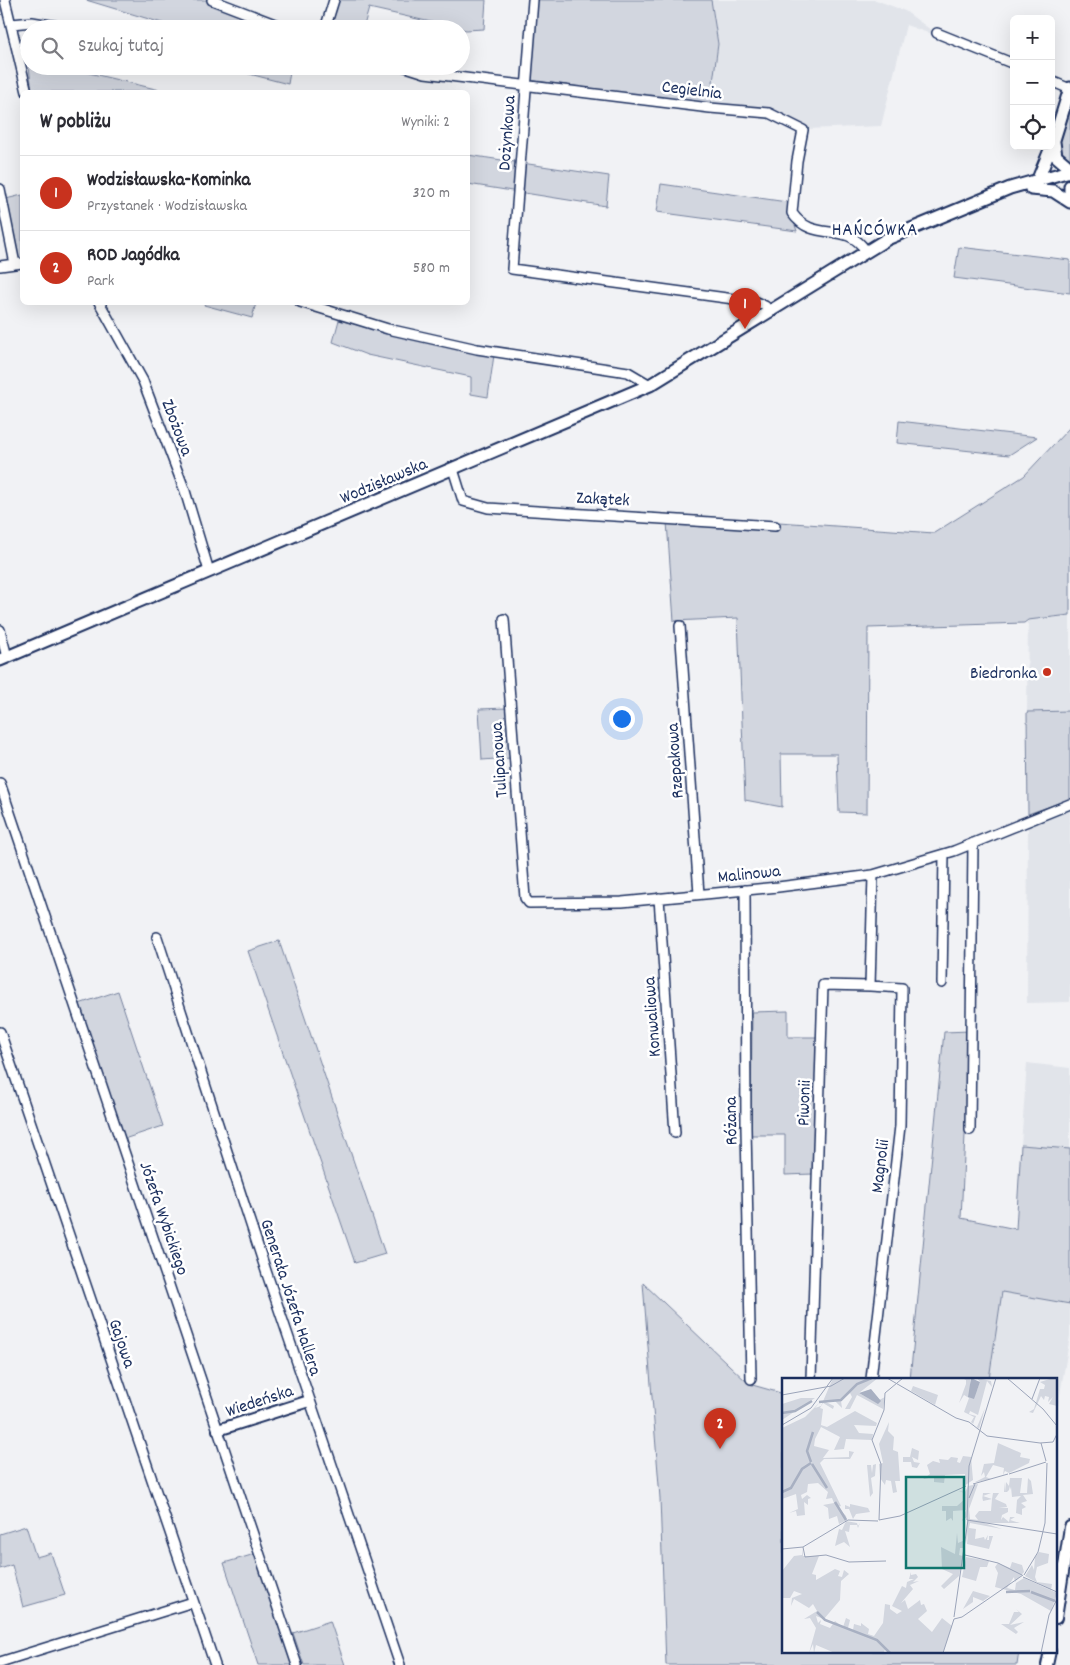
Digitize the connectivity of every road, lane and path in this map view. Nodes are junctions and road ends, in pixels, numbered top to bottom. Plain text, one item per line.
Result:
1 (5, 0) edge
2 (212, 0) edge
3 (334, 0) edge
4 (533, 0) edge
5 (264, 20) edge
6 (328, 20) edge
7 (20, 23) edge
8 (12, 24) junction
9 (937, 33) dead end
10 (20, 60) edge
11 (1010, 62) edge
12 (23, 75) edge
13 (442, 75) edge
14 (1055, 82) edge
15 (525, 85) junction
16 (1070, 88) edge
17 (27, 90) edge
18 (1055, 137) edge
19 (1055, 148) edge
20 (1050, 150) edge
21 (1070, 170) edge
22 (1070, 176) edge
23 (1038, 179) junction
24 (1070, 186) edge
25 (0, 189) edge
26 (1031, 189) junction
27 (1070, 202) edge
28 (958, 209) junction
29 (866, 251) junction
30 (19, 263) edge
31 (0, 266) edge
32 (101, 305) edge
33 (310, 305) edge
34 (770, 312) junction
35 (650, 385) junction
36 (453, 469) junction
37 (776, 526) dead end
38 (209, 571) junction
39 (504, 619) dead end
40 (680, 626) dead end
41 (0, 630) edge
42 (4, 658) edge
43 (0, 783) edge
44 (1070, 804) edge
45 (973, 843) junction
46 (944, 854) junction
47 (873, 875) junction
48 (745, 890) junction
49 (699, 894) junction
50 (525, 898) joint
51 (660, 898) junction
52 (157, 937) dead end
53 (942, 983) dead end
54 (870, 986) junction
55 (0, 1032) edge
56 (970, 1130) dead end
57 (674, 1133) dead end
58 (811, 1378) edge
59 (871, 1378) edge
60 (751, 1379) dead end
61 (309, 1401) junction
62 (218, 1430) junction
63 (1070, 1527) edge
64 (193, 1602) junction
65 (1058, 1605) edge
66 (1050, 1652) edge
67 (0, 1662) edge
68 (215, 1665) edge
69 (297, 1665) edge
70 (400, 1665) edge
71 (1047, 1665) edge

1 - 8 street
2 - 5 street
3 - 6 street
4 - 15 street, Dożynkowa
7 - 8 street
8 - 10 street
9 - 11 street
12 - 17 street
13 - 15 street, Cegielnia
14 - 16 street
15 - 29 street, Cegielnia
15 - 34 street, Dożynkowa
16 - 18 main road
19 - 21 main road
20 - 23 main road
21 - 23 main road, Wodzisławska
22 - 26 main road, Wodzisławska
23 - 28 main road, Wodzisławska
24 - 27 main road
25 - 30 street
26 - 27 main road
26 - 28 main road, Wodzisławska
28 - 29 main road, Wodzisławska
29 - 34 main road, Wodzisławska
30 - 31 street
32 - 38 street, Zbożowa
33 - 35 street
34 - 35 main road, Wodzisławska
35 - 36 main road, Wodzisławska
36 - 37 street, Zakątek
36 - 38 main road, Wodzisławska
38 - 42 main road, Wodzisławska
39 - 50 street, Tulipanowa
40 - 49 street, Rzepakowa
41 - 42 street
43 - 62 street, Józefa Wybickiego
44 - 45 street, Malinowa
45 - 46 street, Malinowa
45 - 56 street
46 - 47 street, Malinowa
46 - 53 street
47 - 48 street, Malinowa
47 - 54 street
48 - 49 street, Malinowa
48 - 60 street, Różana
49 - 51 street, Malinowa
50 - 51 street, Malinowa
51 - 57 street, Konwaliowa
52 - 61 street, Generała Józefa Hallera
54 - 58 street, Piwonii
54 - 59 street, Magnolii
55 - 64 street, Gajowa
61 - 62 street, Wiedeńska
61 - 70 street, Generała Józefa Hallera
62 - 69 street, Józefa Wybickiego
63 - 65 street
64 - 67 street
64 - 68 street, Gajowa
66 - 71 street

